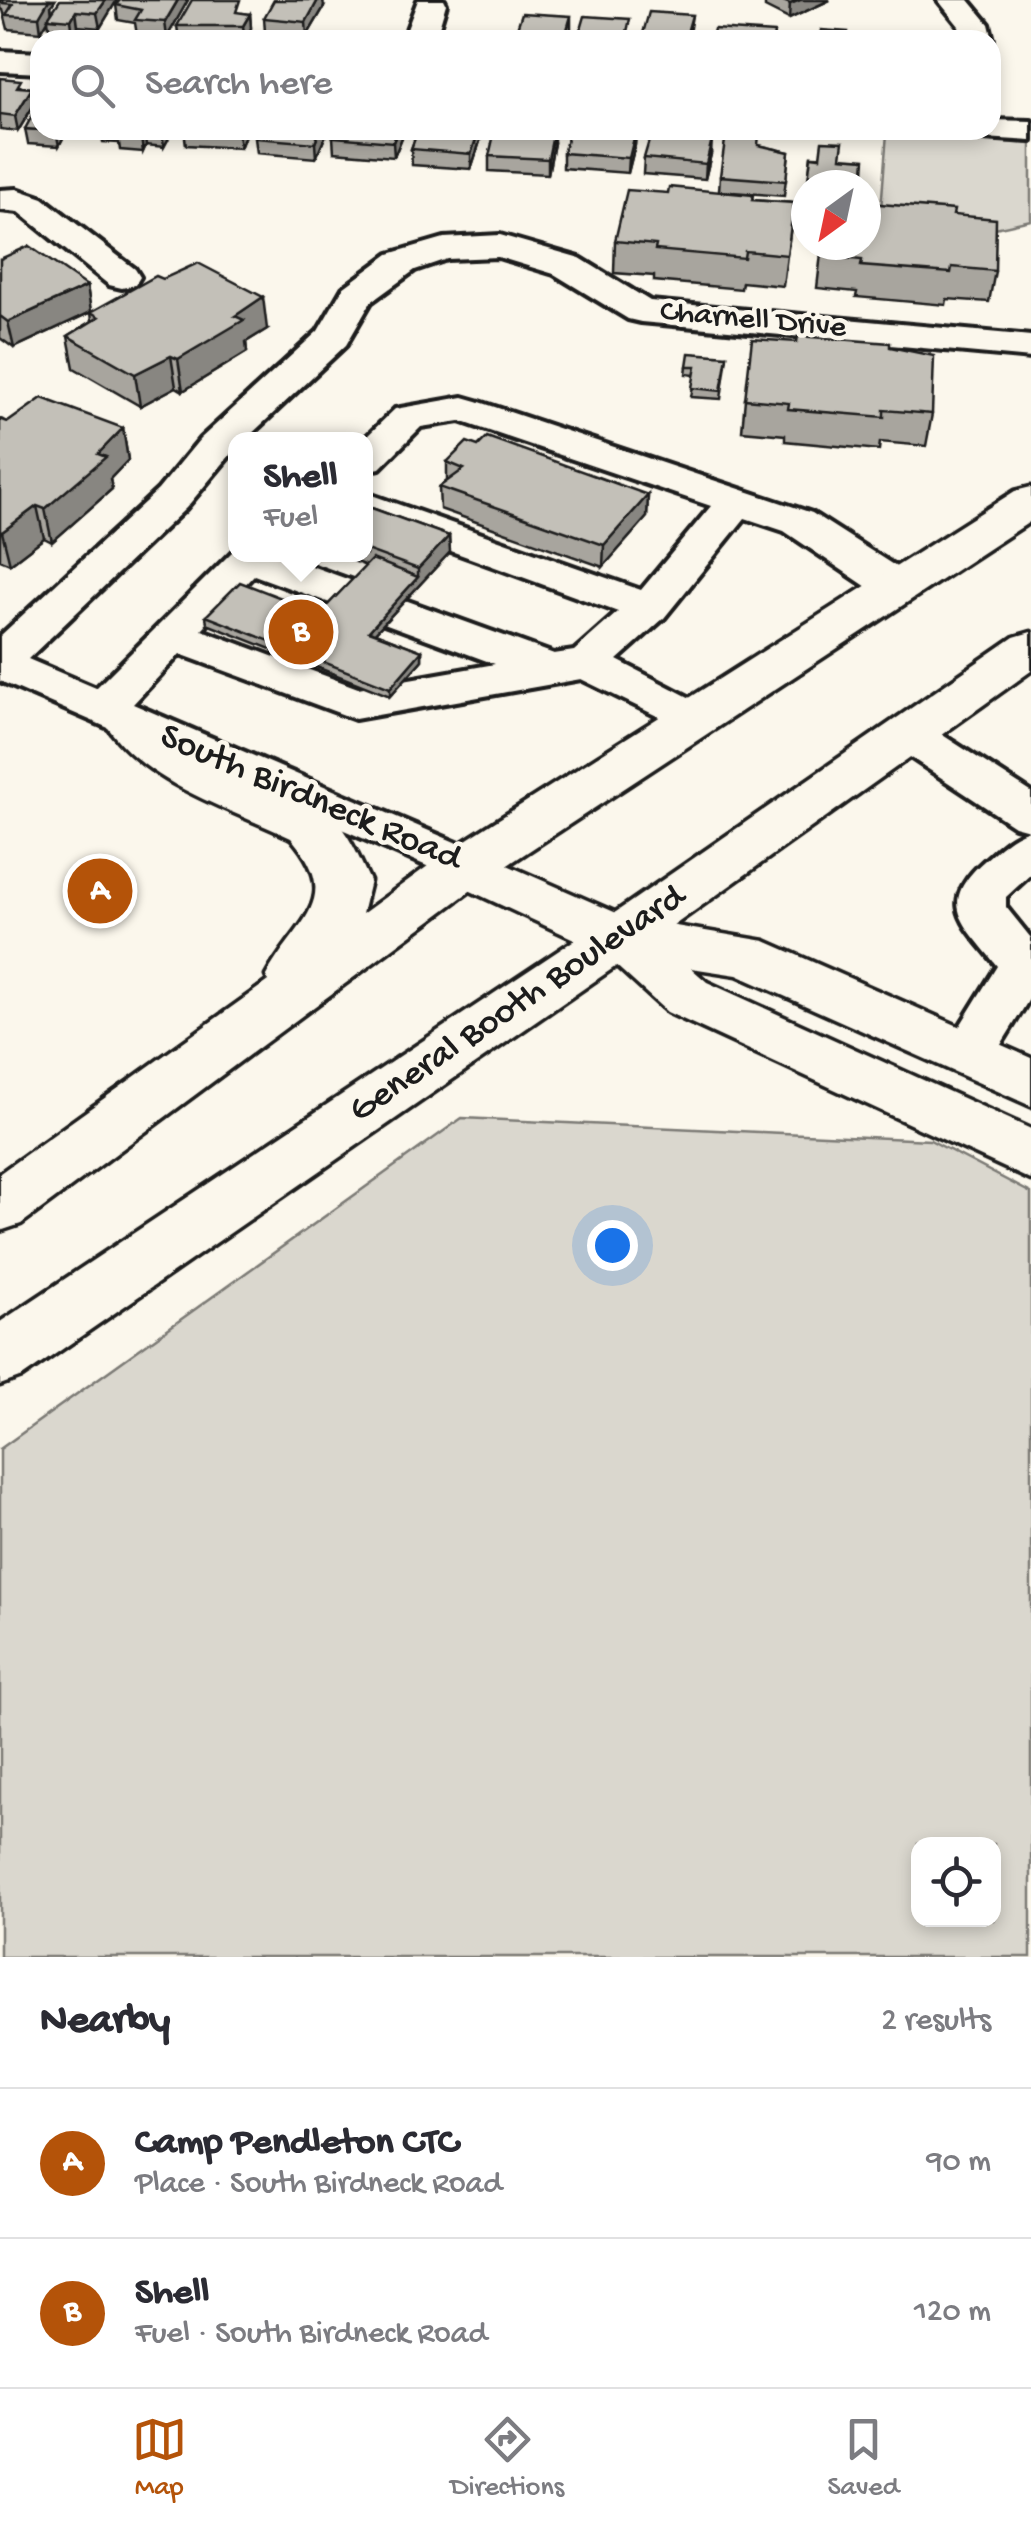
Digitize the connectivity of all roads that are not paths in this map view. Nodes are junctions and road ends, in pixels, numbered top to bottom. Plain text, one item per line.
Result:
1 (953, 0) edge
2 (431, 4) dead end
3 (422, 30) edge
4 (975, 30) edge
5 (0, 60) edge
6 (30, 63) edge
7 (1001, 130) edge
8 (1031, 131) edge
9 (0, 200) edge
10 (122, 277) dead end
11 (1031, 347) edge
12 (230, 432) edge
13 (228, 434) edge
14 (373, 452) edge
15 (1031, 501) edge
16 (737, 502) junction
17 (373, 509) edge
18 (243, 562) edge
19 (266, 562) edge
20 (897, 587) junction
21 (649, 608) junction
22 (173, 636) junction
23 (1029, 652) edge
24 (0, 663) edge
25 (569, 667) junction
26 (115, 715) junction
27 (692, 718) junction
28 (908, 734) junction
29 (1031, 814) edge
30 (1031, 847) edge
31 (466, 866) junction
32 (619, 937) junction
33 (262, 1016) junction
34 (968, 1055) junction
35 (1031, 1083) edge
36 (1031, 1156) edge
37 (0, 1206) edge
38 (0, 1356) edge

1 - 4 street
2 - 3 street
5 - 6 street
7 - 8 street
9 - 10 street
11 - 12 street, Charnell Drive
13 - 24 street, Charnell Drive
14 - 16 street
15 - 20 main road
16 - 20 street
16 - 21 street
17 - 21 street
18 - 22 street
19 - 25 street
20 - 27 main road
21 - 25 street
22 - 25 street
22 - 26 street
23 - 28 main road, General Booth Boulevard
24 - 26 street, South Birdneck Road
25 - 27 street
26 - 31 street, South Birdneck Road
26 - 33 main road
27 - 31 main road
28 - 29 street
28 - 32 main road, General Booth Boulevard
30 - 34 street
31 - 32 main road, South Birdneck Road
31 - 33 main road
32 - 34 main road, South Birdneck Road
32 - 36 main road, South Birdneck Road
32 - 38 main road, General Booth Boulevard
33 - 37 main road
34 - 35 main road, South Birdneck Road

